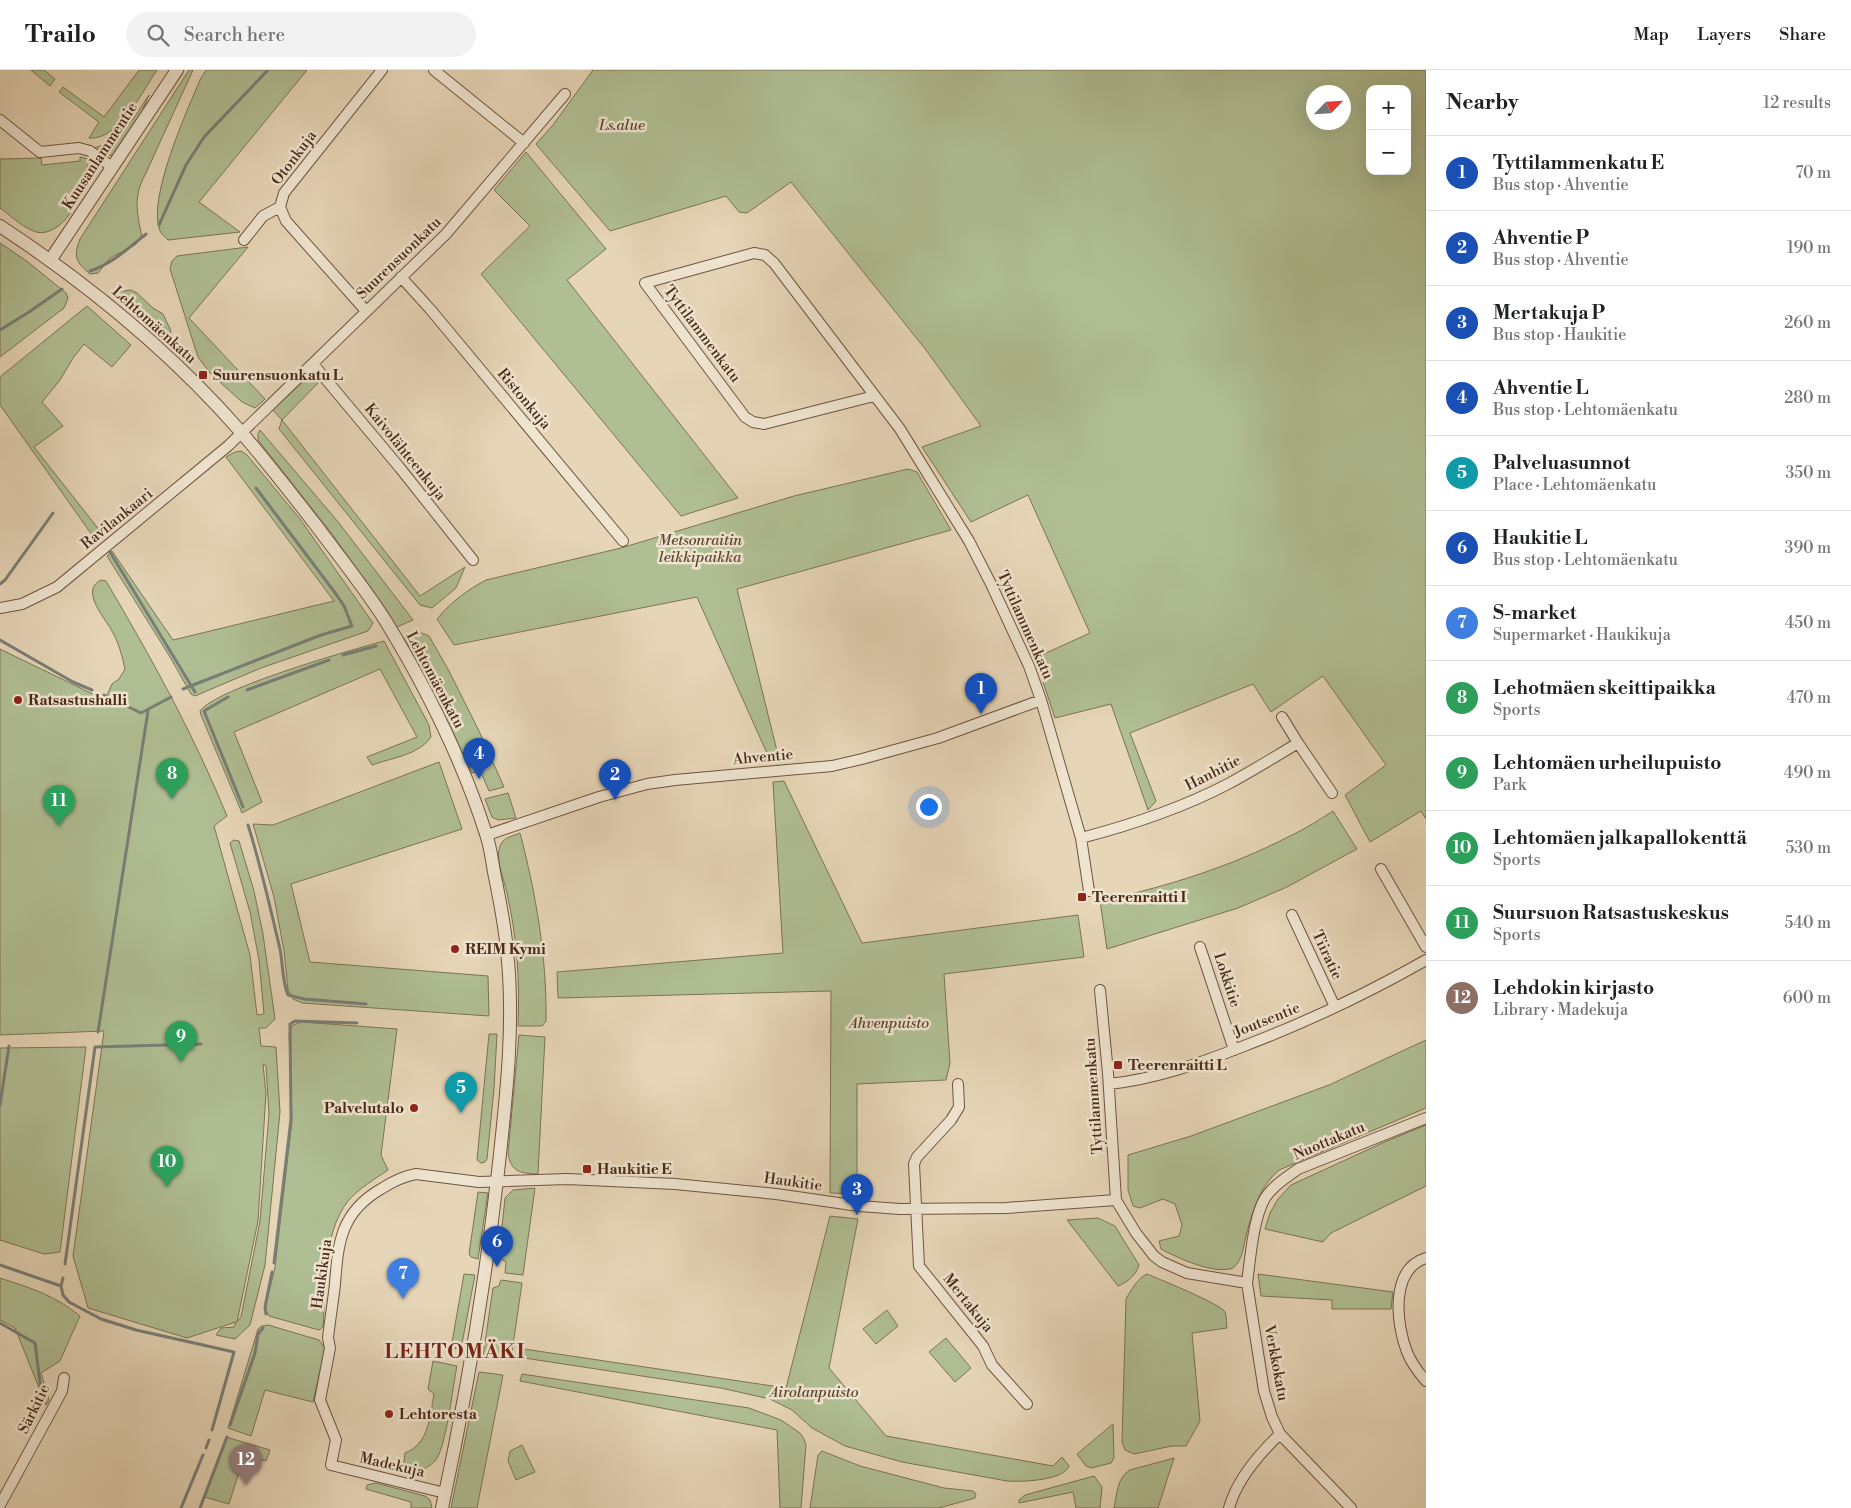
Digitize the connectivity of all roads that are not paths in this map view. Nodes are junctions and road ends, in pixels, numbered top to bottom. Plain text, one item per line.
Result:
1 (177, 70) edge
2 (382, 70) edge
3 (434, 70) edge
4 (565, 94) dead end
5 (0, 120) edge
6 (524, 143) junction
7 (112, 167) junction
8 (280, 207) junction
9 (0, 226) edge
10 (244, 240) dead end
11 (51, 259) junction
12 (402, 277) junction
13 (366, 311) junction
14 (313, 364) junction
15 (874, 396) junction
16 (242, 433) junction
17 (623, 541) dead end
18 (473, 560) dead end
19 (0, 608) edge
20 (1041, 700) junction
21 (1282, 717) dead end
22 (1298, 743) junction
23 (1332, 793) dead end
24 (487, 835) junction
25 (1081, 838) junction
26 (1381, 869) dead end
27 (1089, 892) dead end
28 (1292, 915) dead end
29 (1200, 947) dead end
30 (1426, 947) edge
31 (1426, 960) edge
32 (1100, 990) dead end
33 (1335, 1007) junction
34 (1234, 1050) junction
35 (958, 1084) dead end
36 (1109, 1084) junction
37 (1426, 1118) edge
38 (497, 1181) junction
39 (1116, 1200) junction
40 (916, 1210) junction
41 (1426, 1258) edge
42 (1247, 1284) junction
43 (64, 1378) dead end
44 (1426, 1381) edge
45 (1027, 1404) dead end
46 (1280, 1434) junction
47 (331, 1465) joint
48 (445, 1493) junction
49 (0, 1505) edge
50 (442, 1508) edge
51 (1229, 1508) edge
52 (1350, 1508) edge

1 - 7 street, Kuusanlammentie
2 - 8 street, Otonkuja
3 - 6 street
4 - 6 street, Suurensuonkatu
5 - 7 street
6 - 12 street, Suurensuonkatu
7 - 11 street, Kuusanlammentie
8 - 10 street
8 - 13 street, Otonkuja
9 - 11 street, Lehtomäenkatu
11 - 16 street, Lehtomäenkatu
12 - 13 street, Suurensuonkatu
12 - 17 street, Ristonkuja
13 - 14 street, Suurensuonkatu
14 - 16 street, Suurensuonkatu
14 - 18 street, Kaivolähteenkuja
15 - 15 street, Tyttilammenkatu
15 - 20 street, Tyttilammenkatu
16 - 19 street, Ravilankaari
16 - 24 street, Lehtomäenkatu
20 - 24 street, Ahventie
20 - 25 street, Tyttilammenkatu
21 - 22 street
22 - 23 street
22 - 25 street, Hanhitie
24 - 38 street, Lehtomäenkatu
25 - 27 street, Tyttilammenkatu
26 - 30 street
28 - 33 street, Tiiratie
29 - 34 street, Lokkitie
31 - 33 street, Joutsentie
32 - 36 street, Tyttilammenkatu
33 - 34 street, Joutsentie
34 - 36 street, Joutsentie
35 - 40 street, Mertakuja
36 - 39 street, Tyttilammenkatu
37 - 42 street, Nuottakatu
38 - 40 street, Haukitie
38 - 47 street, Haukikuja
38 - 48 street, Lehtomäenkatu
39 - 40 street, Haukitie
39 - 42 street
40 - 45 street, Mertakuja
41 - 44 street
42 - 46 street, Verkkokatu
43 - 49 street, Särkitie
46 - 51 street
46 - 52 street, Verkkokatu
47 - 48 street, Madekuja
48 - 50 street, Lehtomäenkatu

